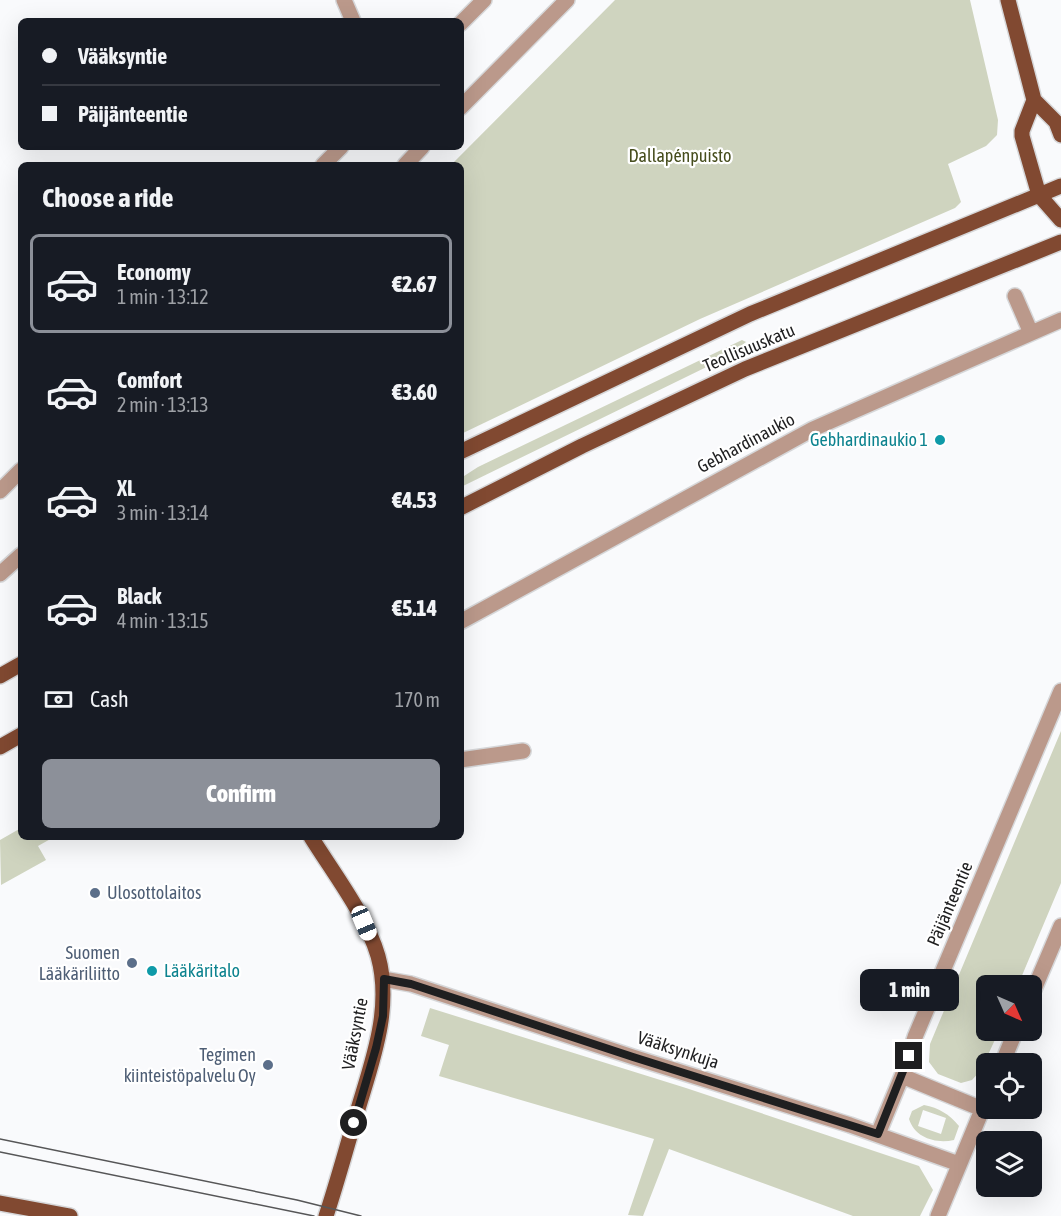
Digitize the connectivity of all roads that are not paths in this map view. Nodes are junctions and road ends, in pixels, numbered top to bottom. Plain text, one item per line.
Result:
1 (344, 0) edge
2 (484, 0) edge
3 (567, 0) edge
4 (1008, 0) edge
5 (352, 18) edge
6 (464, 20) edge
7 (1034, 100) junction
8 (464, 104) edge
9 (1061, 135) edge
10 (338, 150) edge
11 (326, 162) edge
12 (1061, 186) edge
13 (1039, 195) junction
14 (1061, 220) edge
15 (1061, 242) edge
16 (1015, 296) dead end
17 (1061, 320) edge
18 (1031, 333) junction
19 (464, 450) edge
20 (18, 473) edge
21 (0, 492) edge
22 (464, 506) edge
23 (18, 558) edge
24 (0, 574) edge
25 (464, 620) edge
26 (18, 666) edge
27 (0, 676) edge
28 (1061, 691) edge
29 (18, 737) edge
30 (0, 747) edge
31 (523, 751) dead end
32 (464, 759) edge
33 (313, 840) edge
34 (1061, 926) edge
35 (1040, 975) edge
36 (384, 979) junction
37 (902, 1076) junction
38 (976, 1100) edge
39 (977, 1119) edge
40 (878, 1134) junction
41 (959, 1164) junction
42 (0, 1203) edge
43 (69, 1216) edge
44 (326, 1216) edge
45 (938, 1216) edge

1 - 5 street
2 - 6 street
3 - 8 street
4 - 7 main road
7 - 9 main road
7 - 13 main road
10 - 11 street
12 - 13 main road, Teollisuuskatu
13 - 14 main road
13 - 19 main road, Teollisuuskatu
15 - 22 main road, Teollisuuskatu
16 - 18 street
17 - 18 street, Gebhardinaukio
18 - 25 street, Gebhardinaukio
20 - 21 street
23 - 24 street
26 - 27 main road
28 - 37 street, Päijänteentie
29 - 30 main road
31 - 32 street
33 - 36 main road, Vääksyntie
34 - 35 street
36 - 40 street, Vääksynkuja
36 - 44 main road, Vääksyntie
37 - 38 street
37 - 40 street, Päijänteentie
39 - 41 street
40 - 41 street, Vääksynkuja
41 - 45 street
42 - 43 main road

